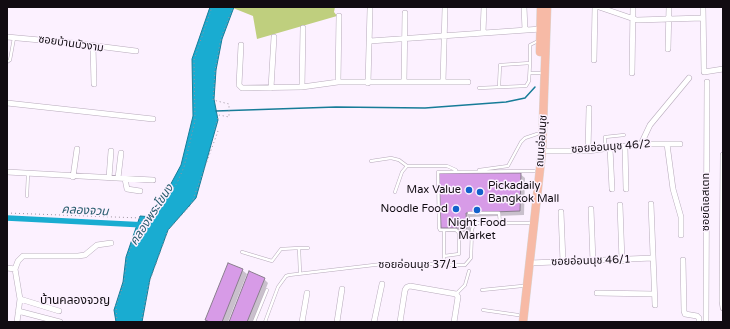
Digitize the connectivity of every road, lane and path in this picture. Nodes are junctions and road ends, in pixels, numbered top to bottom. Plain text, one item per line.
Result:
1 (212, 7) edge
2 (233, 7) edge
3 (484, 7) edge
4 (524, 7) edge
5 (541, 7) edge
6 (547, 7) edge
7 (595, 7) edge
8 (599, 7) edge
9 (633, 7) edge
10 (669, 7) edge
11 (703, 7) edge
12 (445, 8) dead end
13 (370, 9) dead end
14 (405, 13) dead end
15 (339, 16) dead end
16 (703, 18) junction
17 (633, 19) junction
18 (668, 20) junction
19 (303, 28) dead end
20 (544, 29) junction
21 (524, 30) junction
22 (483, 33) junction
23 (443, 36) junction
24 (7, 37) edge
25 (14, 37) junction
26 (274, 37) dead end
27 (405, 38) junction
28 (541, 40) junction
29 (370, 41) junction
30 (241, 45) dead end
31 (93, 46) junction
32 (668, 49) dead end
33 (136, 51) dead end
34 (594, 60) dead end
35 (7, 62) edge
36 (530, 63) junction
37 (723, 69) edge
38 (530, 73) junction
39 (540, 73) junction
40 (632, 73) dead end
41 (689, 78) dead end
42 (338, 82) junction
43 (368, 82) junction
44 (404, 82) junction
45 (443, 82) junction
46 (468, 82) dead end
47 (707, 82) dead end
48 (94, 84) dead end
49 (302, 87) junction
50 (499, 87) junction
51 (271, 88) junction
52 (479, 88) dead end
53 (7, 103) edge
54 (589, 108) dead end
55 (153, 119) dead end
56 (538, 134) junction
57 (624, 136) dead end
58 (641, 144) junction
59 (667, 144) junction
60 (680, 144) dead end
61 (625, 147) junction
62 (77, 148) dead end
63 (607, 149) junction
64 (111, 151) dead end
65 (539, 151) junction
66 (588, 151) junction
67 (121, 153) dead end
68 (723, 155) edge
69 (370, 161) dead end
70 (407, 166) junction
71 (534, 171) junction
72 (7, 172) edge
73 (28, 174) junction
74 (73, 177) junction
75 (109, 178) junction
76 (118, 178) junction
77 (125, 179) junction
78 (153, 180) dead end
79 (612, 189) dead end
80 (626, 189) dead end
81 (140, 191) dead end
82 (395, 192) dead end
83 (27, 196) dead end
84 (651, 204) dead end
85 (620, 205) dead end
86 (591, 209) dead end
87 (561, 212) dead end
88 (7, 213) edge
89 (469, 213) dead end
90 (142, 218) junction
91 (500, 222) junction
92 (529, 223) junction
93 (444, 230) junction
94 (681, 235) dead end
95 (111, 243) dead end
96 (299, 248) junction
97 (308, 248) dead end
98 (242, 252) dead end
99 (444, 256) junction
100 (653, 258) junction
101 (683, 260) dead end
102 (622, 261) junction
103 (562, 262) junction
104 (593, 262) junction
105 (444, 263) junction
106 (527, 263) junction
107 (7, 268) edge
108 (15, 269) junction
109 (469, 271) dead end
110 (300, 273) junction
111 (382, 284) dead end
112 (522, 286) junction
113 (342, 289) dead end
114 (267, 290) dead end
115 (482, 290) dead end
116 (307, 293) dead end
117 (597, 293) dead end
118 (456, 294) junction
119 (654, 294) junction
120 (20, 300) junction
121 (655, 305) dead end
122 (723, 308) edge
123 (483, 310) dead end
124 (18, 311) junction
125 (59, 311) dead end
126 (520, 320) edge
127 (17, 322) edge
128 (60, 322) edge
129 (117, 322) edge
130 (141, 322) edge
131 (254, 322) edge
132 (265, 322) edge
133 (302, 322) edge
134 (337, 322) edge
135 (374, 322) edge
136 (400, 322) edge
137 (454, 322) edge
138 (699, 322) edge
139 (706, 322) edge

1 - 90 path
2 - 130 path
3 - 22 street
4 - 21 street
5 - 20 main road, ถนนอ่อนนุช
6 - 20 main road, ถนนอ่อนนุช
7 - 34 street
8 - 17 street
9 - 17 street
10 - 18 street
11 - 16 street
12 - 23 street
13 - 29 street
14 - 27 street
15 - 42 street
16 - 18 street
16 - 37 street
17 - 18 street
17 - 40 street
18 - 32 street
19 - 49 street
20 - 21 street
20 - 28 main road, ถนนอ่อนนุช
20 - 65 main road, ถนนอ่อนนุช
21 - 22 street
22 - 23 street
23 - 27 street
23 - 45 street
24 - 25 street, ซอยบ้านบัวงาม
25 - 31 street, ซอยบ้านบัวงาม
25 - 35 lane
26 - 51 street
27 - 29 street
27 - 44 street
28 - 36 lane
28 - 39 main road, ถนนอ่อนนุช
29 - 43 street
30 - 51 street
31 - 33 street, ซอยบ้านบัวงาม
31 - 48 street
36 - 38 lane
36 - 50 lane
38 - 39 lane
38 - 50 lane
39 - 56 main road, ถนนอ่อนนุช
41 - 58 street
42 - 43 street
42 - 49 street
43 - 44 street
44 - 45 street
45 - 46 street
47 - 139 street, ซอยดิเอสเตท
49 - 51 street
50 - 52 lane
53 - 55 street
54 - 66 street
56 - 65 main road, ถนนอ่อนนุช
56 - 70 lane
57 - 63 lane
58 - 59 street, ซอยอ่อนนุช 46/2
58 - 61 street, ซอยอ่อนนุช 46/2
59 - 60 street, ซอยอ่อนนุช 46/2
59 - 94 street
61 - 63 street, ซอยอ่อนนุช 46/2
61 - 80 street
62 - 74 street
63 - 66 street, ซอยอ่อนนุช 46/2
63 - 79 street
64 - 75 street
65 - 66 street, ซอยอ่อนนุช 46/2
65 - 71 main road, ถนนอ่อนนุช
65 - 106 main road, ถนนอ่อนนุช
67 - 76 street
68 - 122 street
69 - 70 lane
70 - 82 lane
71 - 92 main road, ถนนอ่อนนุช
71 - 93 lane
72 - 73 street
73 - 74 street
73 - 83 lane
74 - 75 street
75 - 76 street
76 - 77 street
77 - 78 street
77 - 81 street
84 - 100 street
85 - 102 street
86 - 104 street
87 - 103 street
88 - 90 path
89 - 91 lane
90 - 129 path
91 - 92 lane, ซอยอ่อนนุช 37/1
91 - 105 lane, ซอยอ่อนนุช 37/1
92 - 106 main road, ถนนอ่อนนุช
93 - 99 lane
93 - 99 lane
95 - 108 street
96 - 97 lane
96 - 98 lane
96 - 110 lane
99 - 105 lane
100 - 102 street, ซอยอ่อนนุช 46/1
100 - 119 street
101 - 138 street
102 - 104 street, ซอยอ่อนนุช 46/1
103 - 104 street, ซอยอ่อนนุช 46/1
103 - 106 street, ซอยอ่อนนุช 46/1
105 - 110 lane, ซอยอ่อนนุช 37/1
106 - 112 main road, ถนนอ่อนนุช
106 - 126 main road, ถนนอ่อนนุช
107 - 108 street
108 - 120 street
109 - 118 lane
110 - 132 lane, ซอยอ่อนนุช 37/1
111 - 135 street
112 - 115 lane
112 - 126 main road, ถนนอ่อนนุช
113 - 134 street
114 - 131 lane
116 - 133 street
117 - 119 street
118 - 136 street
118 - 137 street
119 - 121 street
120 - 124 street
120 - 125 street
123 - 126 lane
124 - 127 street
124 - 128 street

